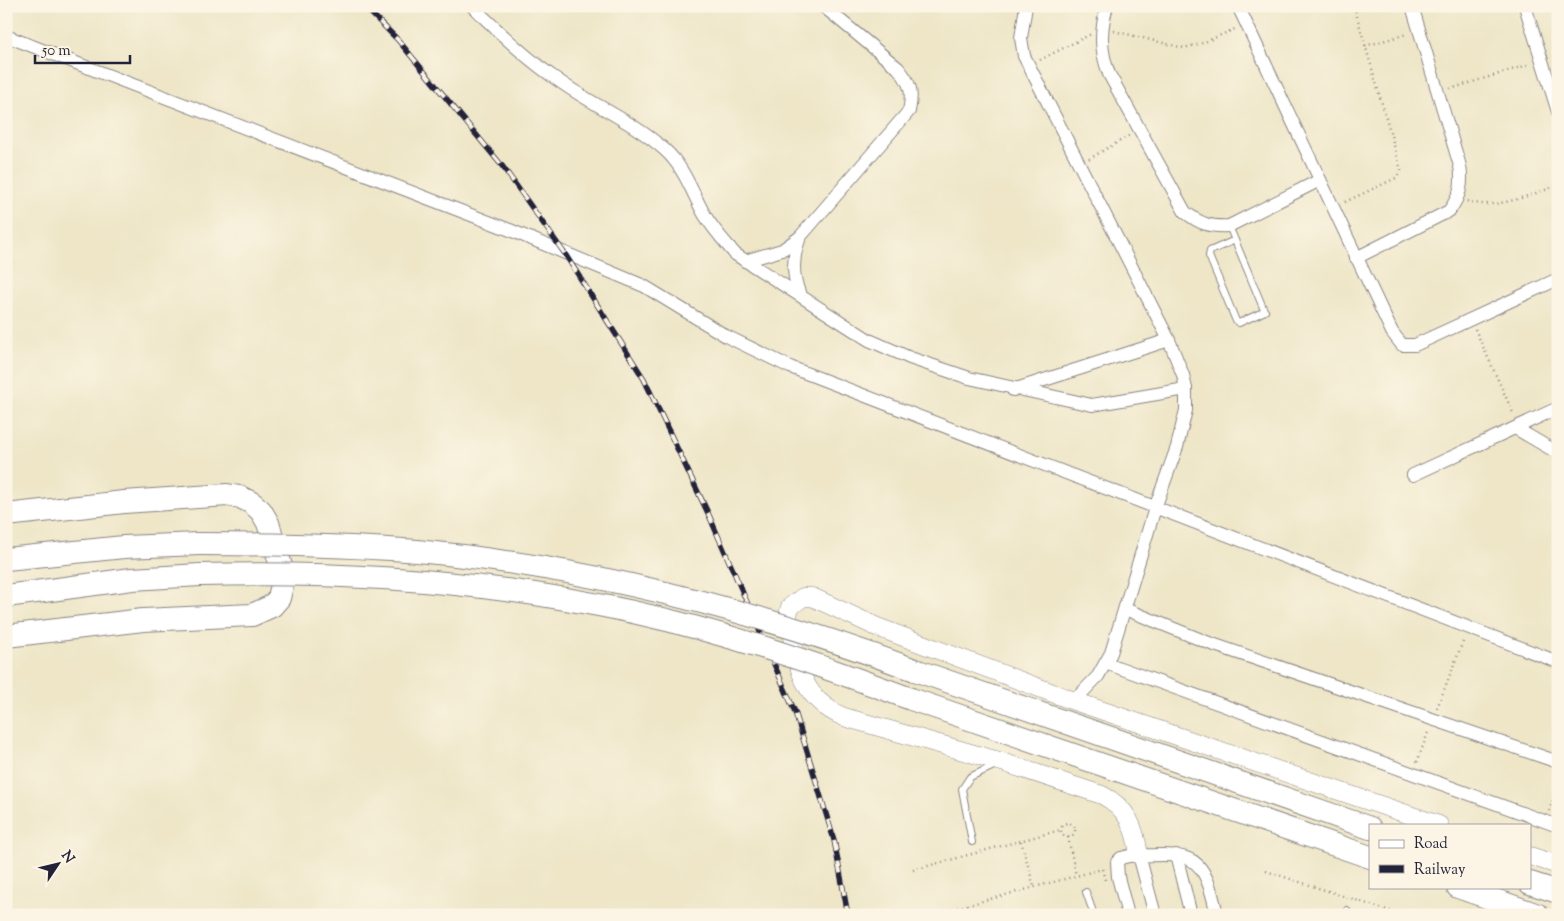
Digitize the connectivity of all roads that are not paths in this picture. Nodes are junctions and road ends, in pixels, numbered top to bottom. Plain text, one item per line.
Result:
1 (472, 6) edge
2 (822, 6) edge
3 (1026, 6) edge
4 (1107, 6) edge
5 (1238, 6) edge
6 (1412, 6) edge
7 (1525, 6) edge
8 (6, 36) edge
9 (1557, 110) edge
10 (1320, 180) junction
11 (1229, 226) junction
12 (800, 238) junction
13 (1235, 240) junction
14 (1356, 258) junction
15 (745, 261) junction
16 (1558, 279) edge
17 (800, 295) junction
18 (1169, 340) junction
19 (1186, 389) junction
20 (1013, 390) junction
21 (1558, 408) edge
22 (1517, 427) junction
23 (1558, 453) edge
24 (1413, 475) dead end
25 (1154, 508) junction
26 (6, 515) edge
27 (6, 559) edge
28 (6, 596) edge
29 (1125, 609) junction
30 (6, 636) edge
31 (1558, 662) edge
32 (1106, 663) junction
33 (1074, 701) junction
34 (1002, 762) junction
35 (1558, 762) edge
36 (1436, 824) edge
37 (1558, 826) edge
38 (1369, 828) edge
39 (972, 842) dead end
40 (1176, 855) junction
41 (1139, 856) junction
42 (1369, 857) edge
43 (1532, 857) edge
44 (1558, 865) edge
45 (1532, 883) edge
46 (1461, 888) edge
47 (1086, 892) dead end
48 (1558, 892) edge
49 (1094, 915) edge
50 (1128, 915) edge
51 (1155, 915) edge
52 (1192, 915) edge
53 (1217, 915) edge
54 (1538, 915) edge

1 - 15 street
2 - 12 street
3 - 18 street
4 - 11 street
5 - 10 street
6 - 14 street
7 - 9 street
8 - 25 street
10 - 11 street
10 - 14 street
11 - 13 lane
12 - 15 street
12 - 17 street
13 - 13 lane
14 - 16 street
15 - 17 street
17 - 20 street
18 - 19 street
18 - 20 street
19 - 20 street
19 - 25 street
21 - 22 street
22 - 23 street
22 - 24 street
25 - 29 street
25 - 31 street
26 - 30 highway
27 - 38 highway, bridge
28 - 42 highway, bridge
29 - 32 street
29 - 35 street
32 - 33 street
32 - 37 street
33 - 34 street
33 - 36 street
34 - 39 lane
34 - 41 street
40 - 41 street
40 - 52 street
40 - 53 street
41 - 50 street
41 - 51 street
43 - 44 street
45 - 48 highway
46 - 54 highway
47 - 49 lane

